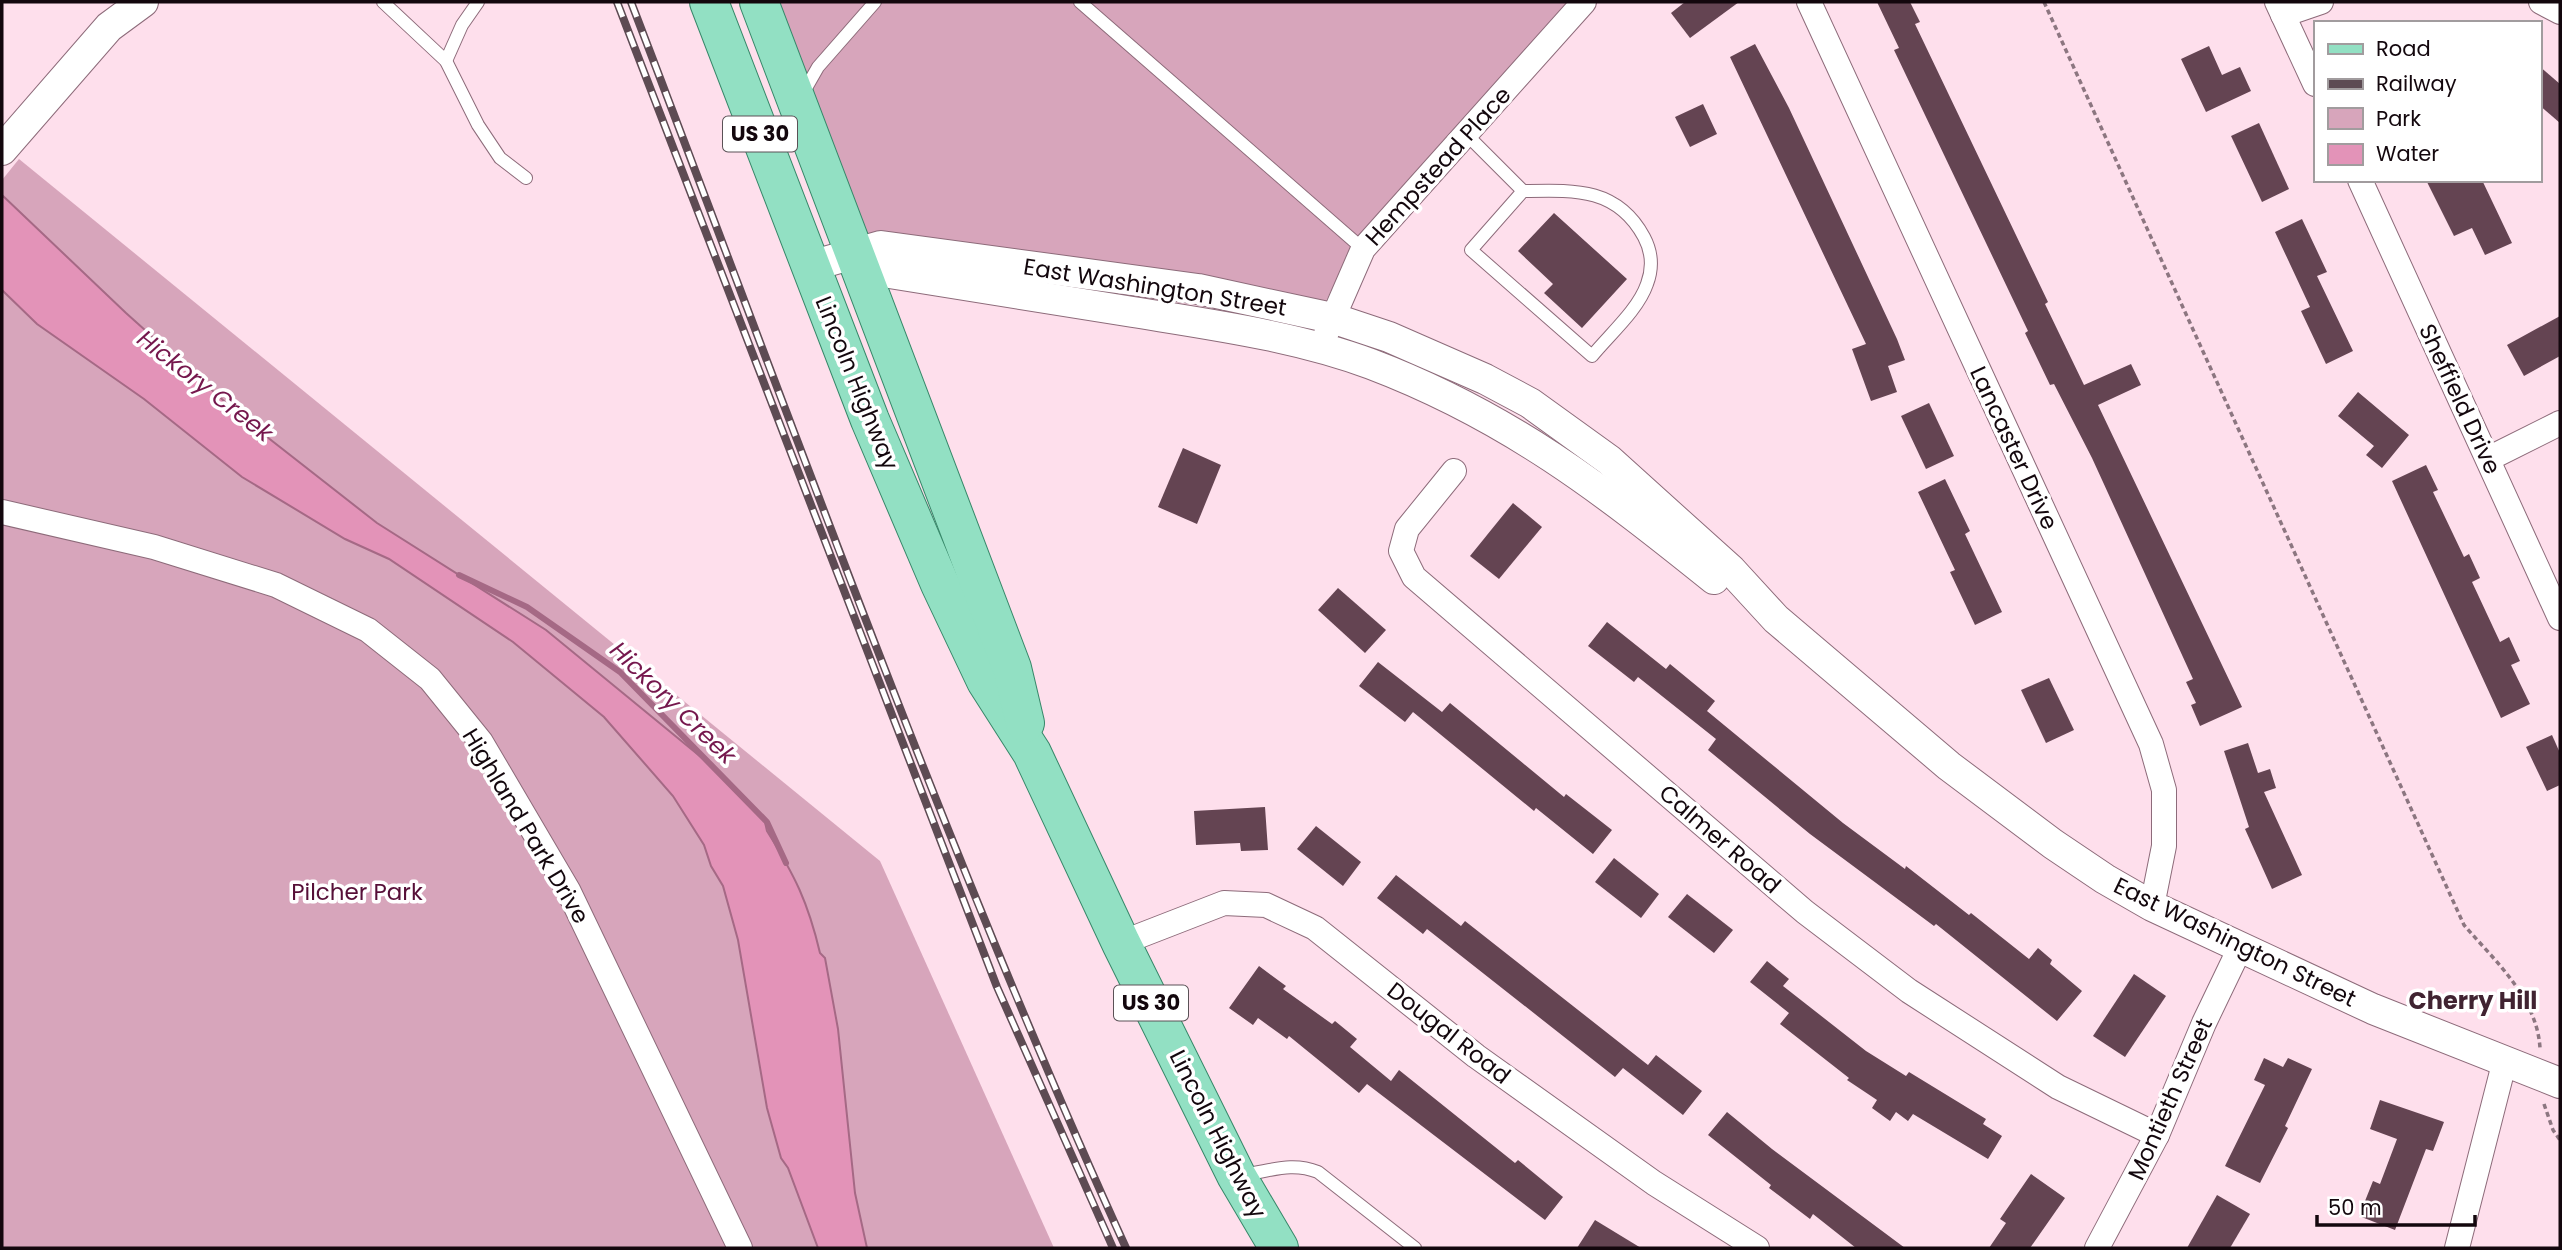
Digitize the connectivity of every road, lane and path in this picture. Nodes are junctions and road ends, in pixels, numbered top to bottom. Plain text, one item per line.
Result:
1 (144, 2) edge
2 (383, 2) edge
3 (478, 2) edge
4 (709, 2) edge
5 (760, 2) edge
6 (875, 2) edge
7 (1080, 2) edge
8 (1584, 2) edge
9 (1809, 2) edge
10 (2044, 2) edge
11 (2321, 2) edge
12 (2542, 2) edge
13 (2280, 8) edge
14 (2560, 12) edge
15 (115, 14) edge
16 (446, 61) junction
17 (2314, 82) edge
18 (799, 102) junction
19 (1466, 134) junction
20 (2, 150) edge
21 (526, 178) dead end
22 (2361, 182) edge
23 (1523, 191) junction
24 (1363, 249) junction
25 (854, 255) junction
26 (811, 266) junction
27 (1332, 318) junction
28 (1321, 348) junction
29 (2560, 423) edge
30 (2488, 459) junction
31 (1454, 471) dead end
32 (2, 512) edge
33 (2560, 618) edge
34 (1776, 619) junction
35 (1032, 753) junction
36 (2152, 906) junction
37 (1121, 943) junction
38 (2240, 948) junction
39 (2540, 1054) dead end
40 (2504, 1064) junction
41 (2552, 1094) edge
42 (2157, 1135) junction
43 (2560, 1140) edge
44 (1236, 1175) junction
45 (740, 1248) edge
46 (1279, 1248) edge
47 (1415, 1248) edge
48 (1757, 1248) edge
49 (2097, 1248) edge
50 (2457, 1248) edge

1 - 15 street
2 - 16 lane
3 - 16 lane
4 - 26 main road, Lincoln Highway / US 30
5 - 18 main road, Lincoln Highway / US 30
6 - 18 lane
7 - 24 lane
8 - 19 street, Hempstead Place
9 - 36 street, Lancaster Drive
10 - 39 path
11 - 13 street
12 - 14 street
13 - 17 street
15 - 20 street
16 - 21 lane
18 - 25 main road, Lincoln Highway / US 30
19 - 23 lane
19 - 24 street, Hempstead Place
22 - 30 street, Sheffield Drive
23 - 23 lane
24 - 27 street, Hempstead Place
25 - 26 street, East Washington Street
25 - 27 street, East Washington Street
25 - 28 street, East Washington Street
25 - 35 main road, Lincoln Highway / US 30
26 - 35 main road, Lincoln Highway / US 30
27 - 28 street, Hempstead Place
27 - 34 street, East Washington Street
28 - 34 street, East Washington Street
29 - 30 street
30 - 33 street, Sheffield Drive
31 - 42 street, Calmer Road
32 - 45 street, Highland Park Drive
34 - 36 street, East Washington Street
35 - 37 main road, Lincoln Highway / US 30
36 - 38 street, East Washington Street
37 - 44 main road, Lincoln Highway / US 30
37 - 48 street, Dougal Road
38 - 40 street, East Washington Street
38 - 42 street, Montieth Street
40 - 41 street, East Washington Street
40 - 50 street
41 - 43 path
42 - 49 street, Montieth Street
44 - 46 main road, Lincoln Highway / US 30
44 - 47 lane

